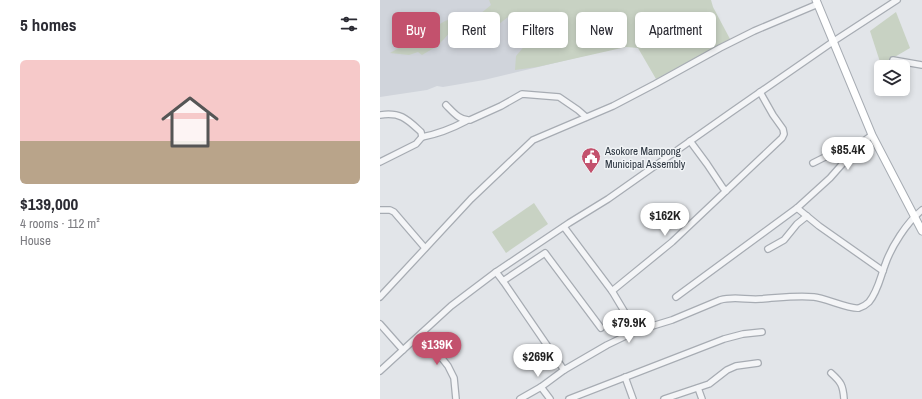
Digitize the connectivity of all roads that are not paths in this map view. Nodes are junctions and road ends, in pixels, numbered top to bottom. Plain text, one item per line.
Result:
1 (897, 0) edge
2 (817, 2) edge
3 (834, 41) junction
4 (910, 63) edge
5 (922, 65) edge
6 (760, 92) junction
7 (446, 105) dead end
8 (380, 115) edge
9 (586, 117) junction
10 (466, 121) junction
11 (872, 135) junction
12 (422, 137) junction
13 (690, 141) junction
14 (860, 144) junction
15 (380, 162) edge
16 (813, 163) dead end
17 (726, 191) junction
18 (797, 208) junction
19 (380, 210) edge
20 (922, 210) edge
21 (807, 216) junction
22 (914, 217) junction
23 (564, 227) junction
24 (922, 230) edge
25 (538, 244) junction
26 (425, 248) junction
27 (768, 249) dead end
28 (545, 253) junction
29 (883, 271) junction
30 (496, 272) junction
31 (502, 281) junction
32 (612, 291) junction
33 (380, 297) edge
34 (676, 297) dead end
35 (380, 324) edge
36 (601, 328) dead end
37 (636, 331) junction
38 (762, 332) dead end
39 (422, 333) junction
40 (403, 350) junction
41 (758, 363) dead end
42 (564, 370) junction
43 (380, 371) edge
44 (831, 373) dead end
45 (625, 377) junction
46 (541, 387) junction
47 (698, 388) junction
48 (456, 399) edge
49 (520, 399) edge
50 (550, 399) edge
51 (569, 399) edge
52 (633, 399) edge
53 (664, 399) edge
54 (702, 399) edge
55 (844, 399) edge

1 - 3 street
2 - 3 street
2 - 9 street
3 - 6 street
3 - 11 street
4 - 5 street
6 - 13 street
6 - 17 street
7 - 10 street
8 - 12 street
9 - 10 street
9 - 26 street
10 - 12 street
11 - 14 street
11 - 22 street
12 - 15 street
13 - 17 street
13 - 23 street
14 - 16 street
14 - 18 street
17 - 32 street
18 - 21 street
18 - 34 street
19 - 26 street
20 - 22 street
21 - 27 street
21 - 29 street
22 - 24 street
22 - 29 street
23 - 25 street
23 - 32 street
25 - 28 street
25 - 30 street
26 - 33 street
28 - 31 street
28 - 36 street
29 - 37 street
30 - 31 street
30 - 39 street
31 - 42 street
32 - 37 street
35 - 40 street
37 - 42 street
38 - 45 street
39 - 40 street
39 - 48 street
40 - 43 street
41 - 47 street
42 - 46 street
44 - 55 street
45 - 51 street
45 - 52 street
46 - 49 street
46 - 50 street
47 - 53 street
47 - 54 street

